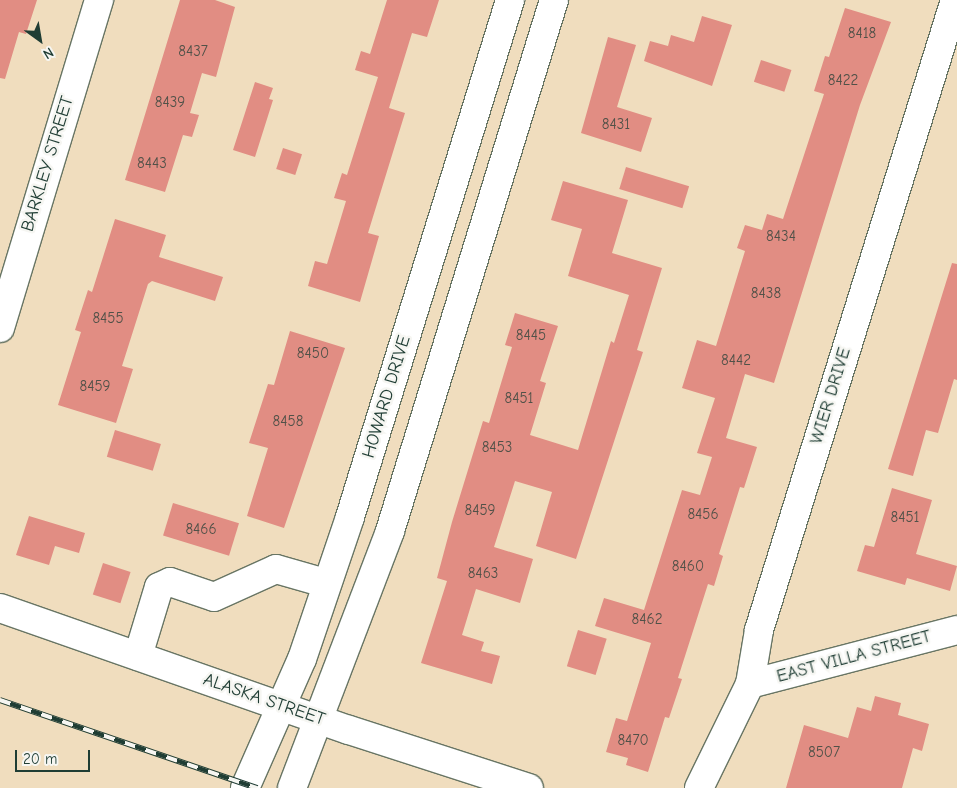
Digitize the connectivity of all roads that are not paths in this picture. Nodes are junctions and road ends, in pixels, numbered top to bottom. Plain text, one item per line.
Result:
1 (99, 0) edge
2 (510, 0) edge
3 (554, 0) edge
4 (955, 0) edge
5 (492, 60) junction
6 (532, 72) junction
7 (0, 328) edge
8 (325, 584) junction
9 (0, 608) edge
10 (957, 630) edge
11 (138, 656) junction
12 (750, 684) junction
13 (280, 705) junction
14 (320, 719) junction
15 (245, 788) edge
16 (292, 788) edge
17 (529, 788) edge
18 (699, 788) edge

1 - 7 street, BARKLEY STREET
2 - 5 street, HOWARD DRIVE
3 - 6 street
4 - 12 street, WIER DRIVE
5 - 6 street
5 - 8 street, HOWARD DRIVE
6 - 14 street
8 - 11 street
8 - 13 street, HOWARD DRIVE
9 - 11 street, ALASKA STREET
10 - 12 street, EAST VILLA STREET
11 - 13 street, ALASKA STREET
12 - 18 street, WIER DRIVE
13 - 14 street, ALASKA STREET
13 - 15 street, HOWARD DRIVE
14 - 16 street
14 - 17 street, ALASKA STREET

